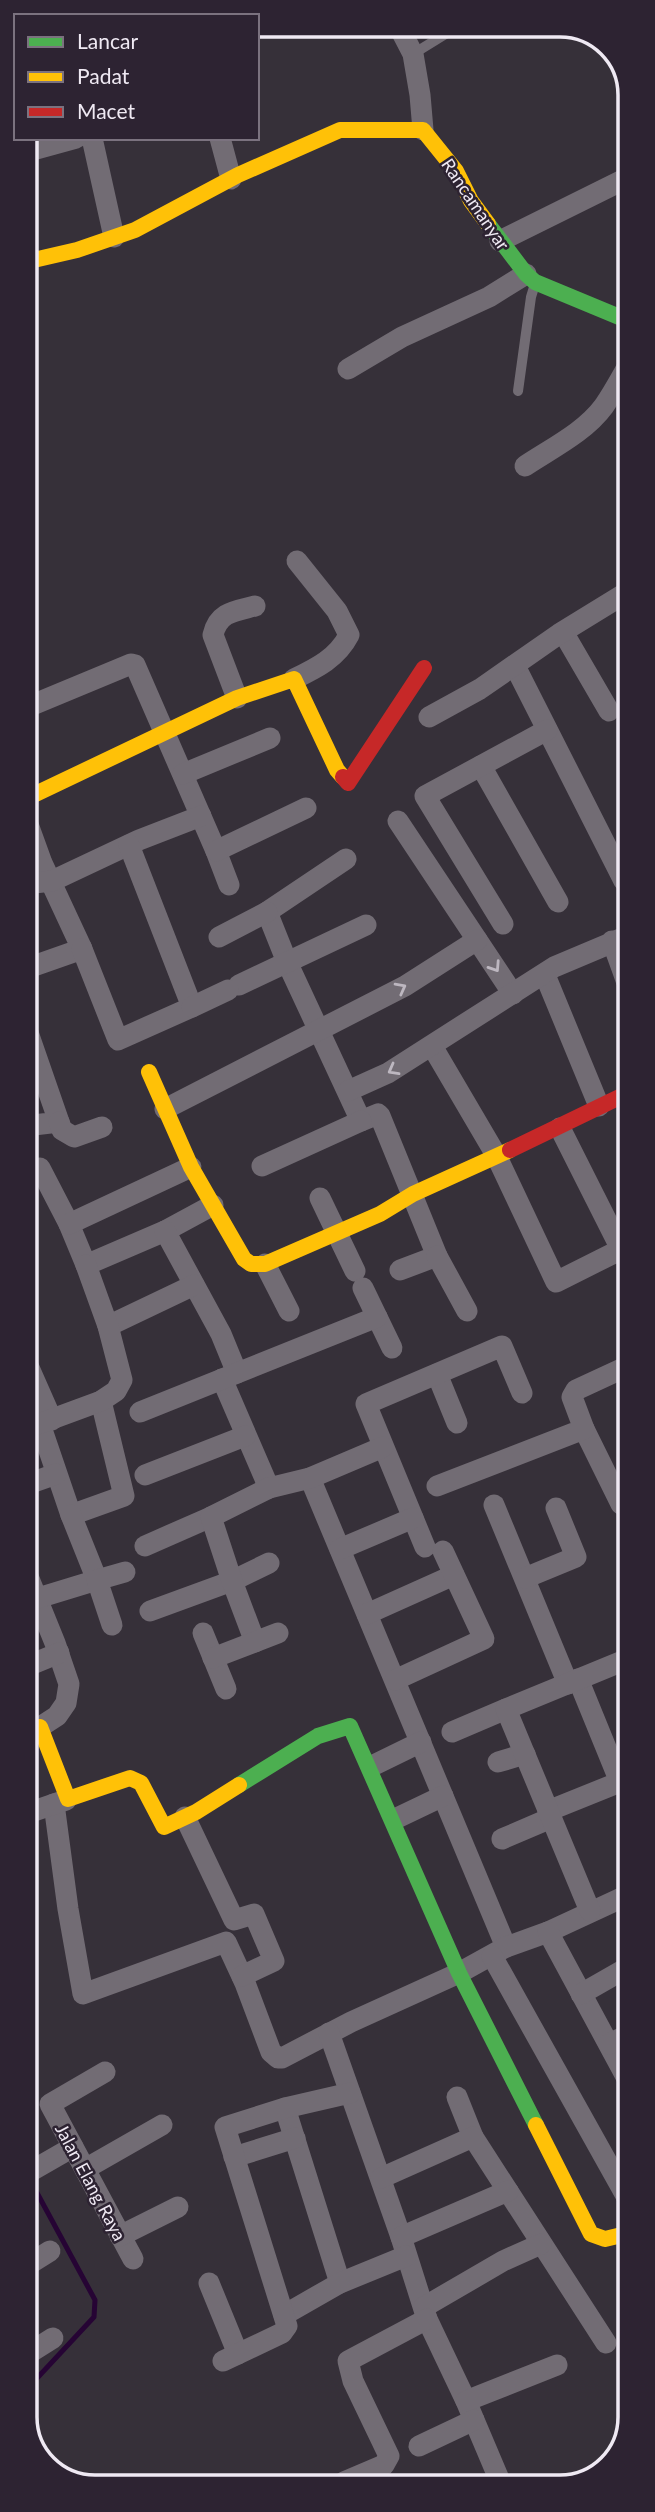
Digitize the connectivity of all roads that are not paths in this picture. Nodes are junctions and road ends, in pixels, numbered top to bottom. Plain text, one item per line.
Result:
1 (404, 37) edge
2 (441, 37) edge
3 (413, 54) junction
4 (423, 130) junction
5 (69, 140) edge
6 (92, 140) edge
7 (221, 140) edge
8 (37, 148) edge
9 (231, 179) junction
10 (618, 183) edge
11 (114, 237) junction
12 (500, 242) junction
13 (37, 259) edge
14 (531, 278) junction
15 (618, 316) edge
16 (348, 369) dead end
17 (618, 382) edge
18 (518, 391) dead end
19 (526, 466) dead end
20 (297, 561) dead end
21 (618, 598) edge
22 (255, 606) dead end
23 (563, 632) junction
24 (515, 666) junction
25 (424, 668) dead end
26 (294, 679) junction
27 (237, 698) junction
28 (37, 703) edge
29 (609, 711) dead end
30 (429, 717) dead end
31 (547, 730) junction
32 (164, 732) junction
33 (270, 738) dead end
34 (481, 766) junction
35 (183, 774) junction
36 (37, 793) edge
37 (306, 808) dead end
38 (201, 816) junction
39 (398, 821) dead end
40 (129, 845) junction
41 (37, 849) edge
42 (216, 851) junction
43 (346, 859) dead end
44 (618, 869) edge
45 (52, 881) junction
46 (37, 883) edge
47 (229, 885) dead end
48 (558, 902) dead end
49 (267, 912) junction
50 (366, 925) dead end
51 (503, 925) dead end
52 (219, 937) dead end
53 (618, 939) edge
54 (477, 940) junction
55 (82, 949) junction
56 (287, 962) junction
57 (37, 965) edge
58 (545, 975) junction
59 (513, 995) junction
60 (192, 1007) junction
61 (318, 1030) junction
62 (432, 1046) junction
63 (37, 1067) edge
64 (149, 1072) dead end
65 (348, 1091) junction
66 (618, 1097) edge
67 (599, 1106) junction
68 (165, 1109) junction
69 (360, 1121) junction
70 (60, 1122) junction
71 (37, 1125) edge
72 (102, 1128) dead end
73 (560, 1128) junction
74 (496, 1155) junction
75 (262, 1166) dead end
76 (191, 1167) junction
77 (40, 1168) dead end
78 (413, 1194) junction
79 (320, 1198) dead end
80 (213, 1205) junction
81 (69, 1224) junction
82 (165, 1231) junction
83 (337, 1232) junction
84 (618, 1235) edge
85 (618, 1249) edge
86 (437, 1255) junction
87 (265, 1264) junction
88 (86, 1265) junction
89 (400, 1270) dead end
90 (194, 1286) junction
91 (289, 1311) dead end
92 (467, 1311) dead end
93 (377, 1317) junction
94 (108, 1326) junction
95 (392, 1348) dead end
96 (618, 1371) edge
97 (437, 1374) junction
98 (230, 1376) junction
99 (522, 1394) dead end
100 (101, 1401) junction
101 (140, 1412) dead end
102 (457, 1423) dead end
103 (39, 1424) edge
104 (584, 1429) junction
105 (245, 1436) junction
106 (383, 1447) junction
107 (57, 1474) junction
108 (145, 1475) dead end
109 (310, 1478) junction
110 (37, 1481) edge
111 (437, 1486) dead end
112 (270, 1488) junction
113 (618, 1498) edge
114 (494, 1505) dead end
115 (556, 1508) dead end
116 (71, 1516) junction
117 (211, 1517) junction
118 (413, 1518) junction
119 (145, 1546) dead end
120 (340, 1549) junction
121 (270, 1563) dead end
122 (125, 1572) dead end
123 (454, 1575) junction
124 (525, 1578) junction
125 (97, 1580) junction
126 (232, 1581) junction
127 (150, 1611) dead end
128 (37, 1613) edge
129 (367, 1614) junction
130 (37, 1616) edge
131 (112, 1625) dead end
132 (203, 1633) dead end
133 (278, 1633) dead end
134 (255, 1642) junction
135 (59, 1653) junction
136 (213, 1658) junction
137 (37, 1662) edge
138 (618, 1663) edge
139 (395, 1680) junction
140 (573, 1682) junction
141 (226, 1689) dead end
142 (506, 1709) junction
143 (37, 1728) edge
144 (452, 1732) dead end
145 (37, 1740) edge
146 (421, 1742) junction
147 (524, 1754) junction
148 (618, 1758) edge
149 (498, 1762) dead end
150 (376, 1764) dead end
151 (618, 1783) edge
152 (443, 1796) junction
153 (61, 1802) junction
154 (37, 1810) edge
155 (550, 1815) junction
156 (185, 1817) junction
157 (397, 1818) dead end
158 (502, 1839) dead end
159 (618, 1899) edge
160 (590, 1911) junction
161 (548, 1932) junction
162 (499, 1951) junction
163 (460, 1973) junction
164 (618, 1973) edge
165 (242, 1976) junction
166 (581, 1994) junction
167 (329, 2034) junction
168 (618, 2040) edge
169 (609, 2044) junction
170 (618, 2061) edge
171 (105, 2072) dead end
172 (350, 2093) junction
173 (457, 2097) dead end
174 (285, 2108) junction
175 (162, 2125) dead end
176 (473, 2137) junction
177 (295, 2138) junction
178 (73, 2147) junction
179 (234, 2157) junction
180 (37, 2168) edge
181 (85, 2169) junction
182 (381, 2178) junction
183 (618, 2180) edge
184 (508, 2191) junction
185 (178, 2207) dead end
186 (120, 2236) junction
187 (618, 2236) edge
188 (541, 2244) junction
189 (404, 2246) junction
190 (50, 2251) dead end
191 (37, 2259) edge
192 (133, 2259) dead end
193 (209, 2283) dead end
194 (340, 2283) junction
195 (426, 2313) junction
196 (284, 2315) junction
197 (53, 2338) dead end
198 (606, 2343) dead end
199 (37, 2348) edge
200 (557, 2365) dead end
201 (470, 2410) junction
202 (419, 2446) dead end
203 (360, 2475) edge
204 (497, 2475) edge

1 - 3 street
2 - 3 lane
3 - 4 street
4 - 9 street
4 - 12 street, Rancamanyar
5 - 8 street
6 - 11 street
7 - 9 street
9 - 11 street
10 - 12 street
11 - 13 street
12 - 14 street, Rancamanyar
14 - 15 street, Rancamanyar
14 - 16 street
14 - 18 lane
17 - 19 street
20 - 26 street
21 - 23 street
22 - 27 street
23 - 24 street
23 - 29 street
24 - 30 street
24 - 31 street
25 - 26 street
26 - 27 street
27 - 32 street
28 - 32 street
31 - 34 street
31 - 44 street
32 - 35 street
32 - 36 street
33 - 35 street
34 - 48 street
34 - 51 street
35 - 38 street
37 - 42 street
38 - 40 street
38 - 42 street
39 - 54 street
40 - 45 street
40 - 60 street
41 - 45 street
42 - 47 street
43 - 49 street
45 - 46 street
45 - 55 street
49 - 52 street
49 - 56 street
50 - 56 street
53 - 58 street
54 -> 59 street
61 -> 54 street
55 - 57 street
55 - 60 street
56 - 60 street
56 - 61 street
58 - 59 street
58 - 67 street
59 - 62 street
61 - 65 street
61 - 68 street
62 -> 65 street
62 - 74 street
63 - 70 street
64 - 68 street
65 - 69 street
66 - 67 street
67 - 73 street
68 - 76 street
69 - 75 street
69 - 78 street
70 - 71 street
70 - 72 street
73 - 74 street
73 - 84 street
74 - 78 street
74 - 85 street
76 - 80 street
76 - 81 street
77 - 81 street
78 - 83 street
78 - 86 street
79 - 83 street
80 - 82 street
80 - 87 street
81 - 88 street
82 - 88 street
82 - 90 street
83 - 87 street
83 - 93 street
86 - 89 street
86 - 92 street
87 - 91 street
88 - 94 street
90 - 94 street
90 - 98 street
93 - 95 street
93 - 98 street
94 - 100 street
96 - 104 street
97 - 99 street
97 - 102 street
97 - 106 street
98 - 101 street
98 - 105 street
100 - 103 street
100 - 116 street
103 - 107 street
104 - 111 street
104 - 113 street
105 - 108 street
105 - 112 street
106 - 109 street
106 - 118 street
107 - 110 street
107 - 116 street
109 - 112 street
109 - 120 street
112 - 117 street
114 - 124 street
115 - 124 street
116 - 125 street
117 - 119 street
117 - 126 street
118 - 120 street
118 - 123 street
120 - 129 street
121 - 126 street
122 - 125 street
123 - 129 street
123 - 139 street
124 - 140 street
125 - 128 street
125 - 131 street
126 - 127 street
126 - 134 street
129 - 139 street
130 - 135 street
132 - 136 street
133 - 134 street
134 - 136 street
135 - 137 street
135 - 143 street
136 - 141 street
138 - 140 street
139 - 146 street
140 - 142 street
140 - 148 street
142 - 144 street
142 - 147 street
145 - 153 street
146 - 150 street
146 - 152 street
147 - 149 street
147 - 155 street
151 - 155 street
152 - 157 street
152 - 162 street
153 - 154 street
153 - 156 street
153 - 165 street
155 - 158 street
155 - 160 street
156 - 163 street
156 - 165 street
159 - 160 street
160 - 161 street
161 - 162 street
161 - 166 street
162 - 163 street
162 - 183 street
163 - 167 street
163 - 187 street
164 - 166 street
165 - 167 street
166 - 169 street
167 - 172 street
168 - 169 street
169 - 170 street
171 - 178 street, Jalan Elang Raya
172 - 174 street
172 - 182 street
173 - 176 street
174 - 177 street
174 - 179 street
175 - 181 street
176 - 182 street
176 - 184 street
177 - 179 street
177 - 194 street
178 - 180 street
178 - 181 street, Jalan Elang Raya
179 - 196 street
181 - 186 street, Jalan Elang Raya
182 - 189 street
184 - 188 street
184 - 189 street
185 - 186 street
186 - 192 street, Jalan Elang Raya
188 - 195 street
188 - 198 street
189 - 194 street
189 - 195 street
190 - 191 street
193 - 196 street
194 - 196 street
195 - 201 street
195 - 203 street
197 - 199 street
200 - 201 street
201 - 202 street
201 - 204 street

